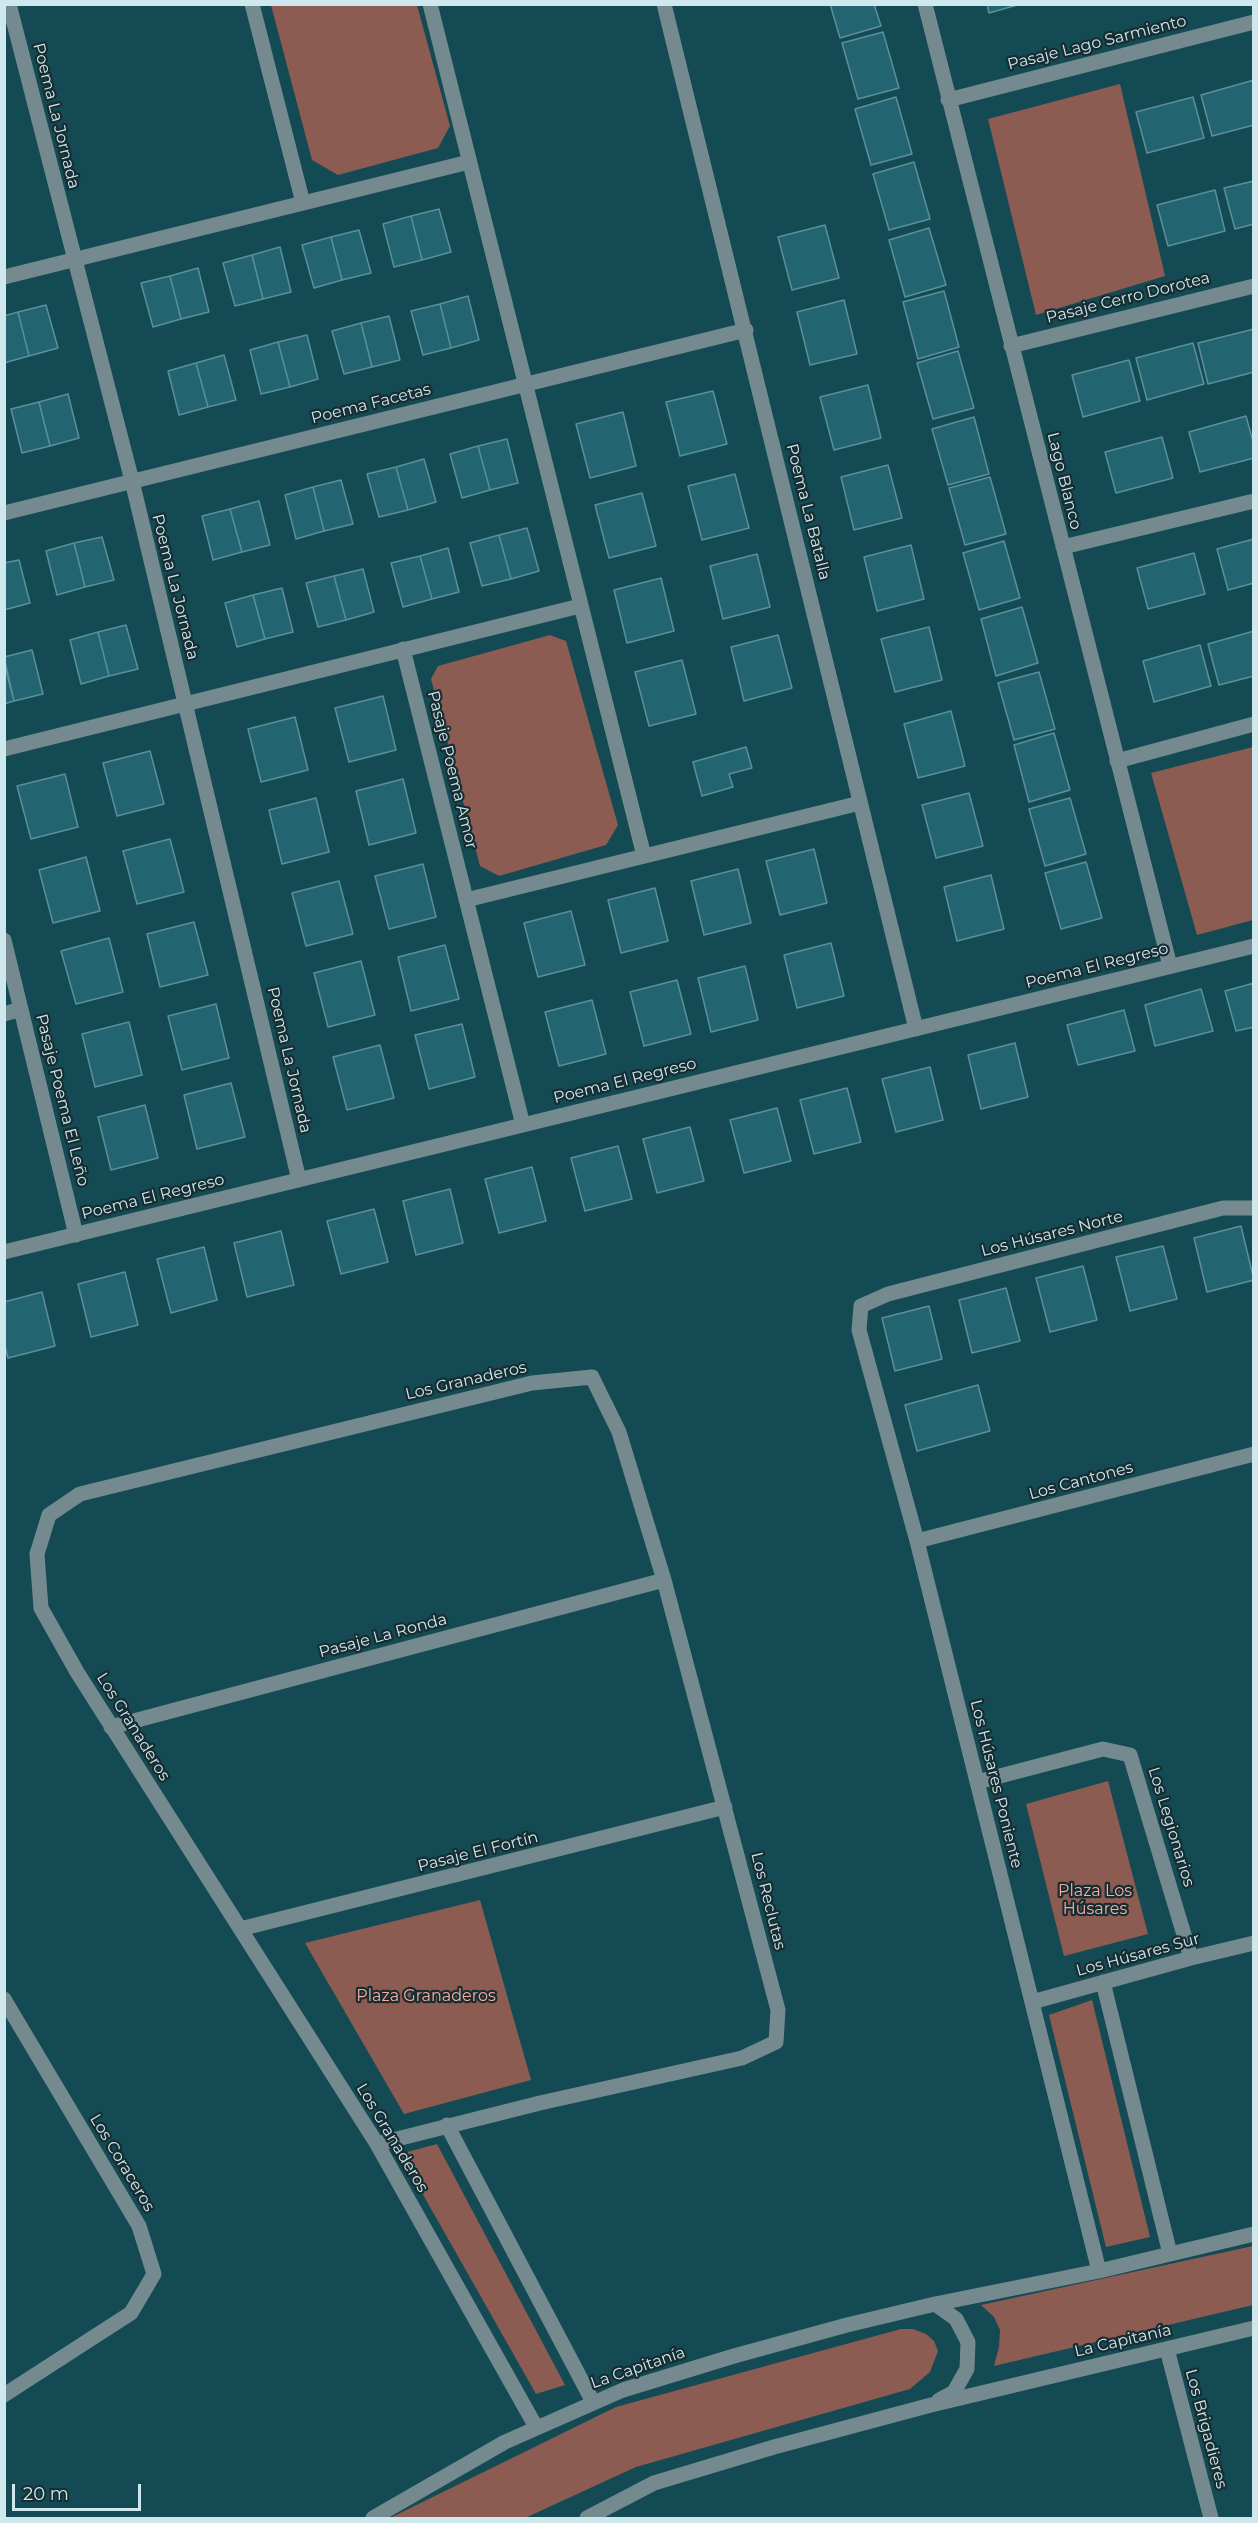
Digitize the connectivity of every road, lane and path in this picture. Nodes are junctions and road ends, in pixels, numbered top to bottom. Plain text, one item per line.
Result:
1 (9, 4) edge
2 (252, 4) edge
3 (429, 4) edge
4 (664, 4) edge
5 (925, 4) edge
6 (1254, 22) edge
7 (948, 100) junction
8 (469, 162) junction
9 (303, 203) junction
10 (75, 260) junction
11 (4, 277) edge
12 (1254, 285) edge
13 (746, 330) junction
14 (1011, 346) junction
15 (524, 385) junction
16 (132, 481) junction
17 (1254, 501) edge
18 (4, 513) edge
19 (1063, 547) junction
20 (580, 606) junction
21 (404, 649) junction
22 (185, 703) junction
23 (1254, 724) edge
24 (4, 748) edge
25 (1117, 761) junction
26 (860, 803) junction
27 (644, 856) junction
28 (466, 900) junction
29 (4, 940) edge
30 (1254, 946) edge
31 (1170, 966) junction
32 (21, 1009) junction
33 (4, 1014) edge
34 (916, 1029) junction
35 (523, 1125) junction
36 (299, 1180) junction
37 (1254, 1208) edge
38 (76, 1235) junction
39 (4, 1252) edge
40 (861, 1306) joint
41 (592, 1377) joint
42 (1254, 1454) edge
43 (917, 1541) junction
44 (664, 1580) junction
45 (111, 1727) junction
46 (977, 1782) junction
47 (725, 1807) junction
48 (240, 1929) junction
49 (1254, 1943) edge
50 (1191, 1958) junction
51 (1103, 1982) junction
52 (4, 1999) edge
53 (1032, 2002) junction
54 (447, 2125) junction
55 (377, 2144) junction
56 (1254, 2234) edge
57 (1170, 2254) junction
58 (1099, 2271) junction
59 (935, 2304) junction
60 (1254, 2328) edge
61 (1167, 2349) junction
62 (4, 2394) edge
63 (593, 2402) junction
64 (931, 2405) junction
65 (536, 2427) junction
66 (373, 2518) edge
67 (586, 2518) edge
68 (1211, 2518) edge

1 - 10 street, Poema La Jornada
2 - 9 street
3 - 8 street
4 - 13 street, Poema La Batalla
5 - 7 street, Lago Blanco
6 - 7 street, Pasaje Lago Sarmiento
7 - 14 street, Lago Blanco
8 - 9 street
8 - 15 street
9 - 10 street
10 - 11 street
10 - 16 street, Poema La Jornada
12 - 14 street, Pasaje Cerro Dorotea
13 - 15 street, Poema Facetas
13 - 26 street, Poema La Batalla
14 - 19 street, Lago Blanco
15 - 16 street, Poema Facetas
15 - 20 street
16 - 18 street, Poema Facetas
16 - 22 street, Poema La Jornada
17 - 19 street
19 - 25 street, Lago Blanco
20 - 21 street
20 - 27 street
21 - 22 street
21 - 28 street, Pasaje Poema Amor
22 - 24 street
22 - 36 street, Poema La Jornada
23 - 25 street
25 - 31 street, Lago Blanco
26 - 27 street
26 - 34 street, Poema La Batalla
27 - 28 street
28 - 35 street, Pasaje Poema Amor
29 - 32 street, Pasaje Poema El Leño
30 - 31 street, Poema El Regreso
31 - 34 street, Poema El Regreso
32 - 33 street, Pasaje Poema El Leño
32 - 38 street, Pasaje Poema El Leño
34 - 35 street, Poema El Regreso
35 - 36 street, Poema El Regreso
36 - 38 street, Poema El Regreso
37 - 40 street, Los Húsares Norte
38 - 39 street, Poema El Regreso
40 - 43 street, Los Húsares Poniente
41 - 44 street, Los Reclutas
41 - 45 street, Los Granaderos
42 - 43 street, Los Cantones
43 - 46 street, Los Húsares Poniente
44 - 45 street, Pasaje La Ronda
44 - 47 street, Los Reclutas
45 - 48 street, Los Granaderos
46 - 50 street, Los Legionarios
46 - 53 street, Los Húsares Poniente
47 - 48 street, Pasaje El Fortín
47 - 54 street, Los Reclutas
48 - 55 street, Los Granaderos
49 - 50 street, Los Húsares Sur
50 - 51 street, Los Húsares Sur
51 - 53 street, Los Húsares Sur
51 - 57 street
52 - 62 street, Los Coraceros
53 - 58 street, Los Húsares Poniente
54 - 55 street, Los Reclutas
54 - 63 street
55 - 65 street, Los Granaderos
56 - 57 street, La Capitanía
57 - 58 street, La Capitanía
58 - 59 street, La Capitanía
59 - 63 street, La Capitanía
59 - 64 street, La Capitanía
60 - 61 street, La Capitanía
61 - 64 street, La Capitanía
61 - 68 street, Los Brigadieres
63 - 65 street, La Capitanía
64 - 67 street, La Capitanía
65 - 66 street, La Capitanía

